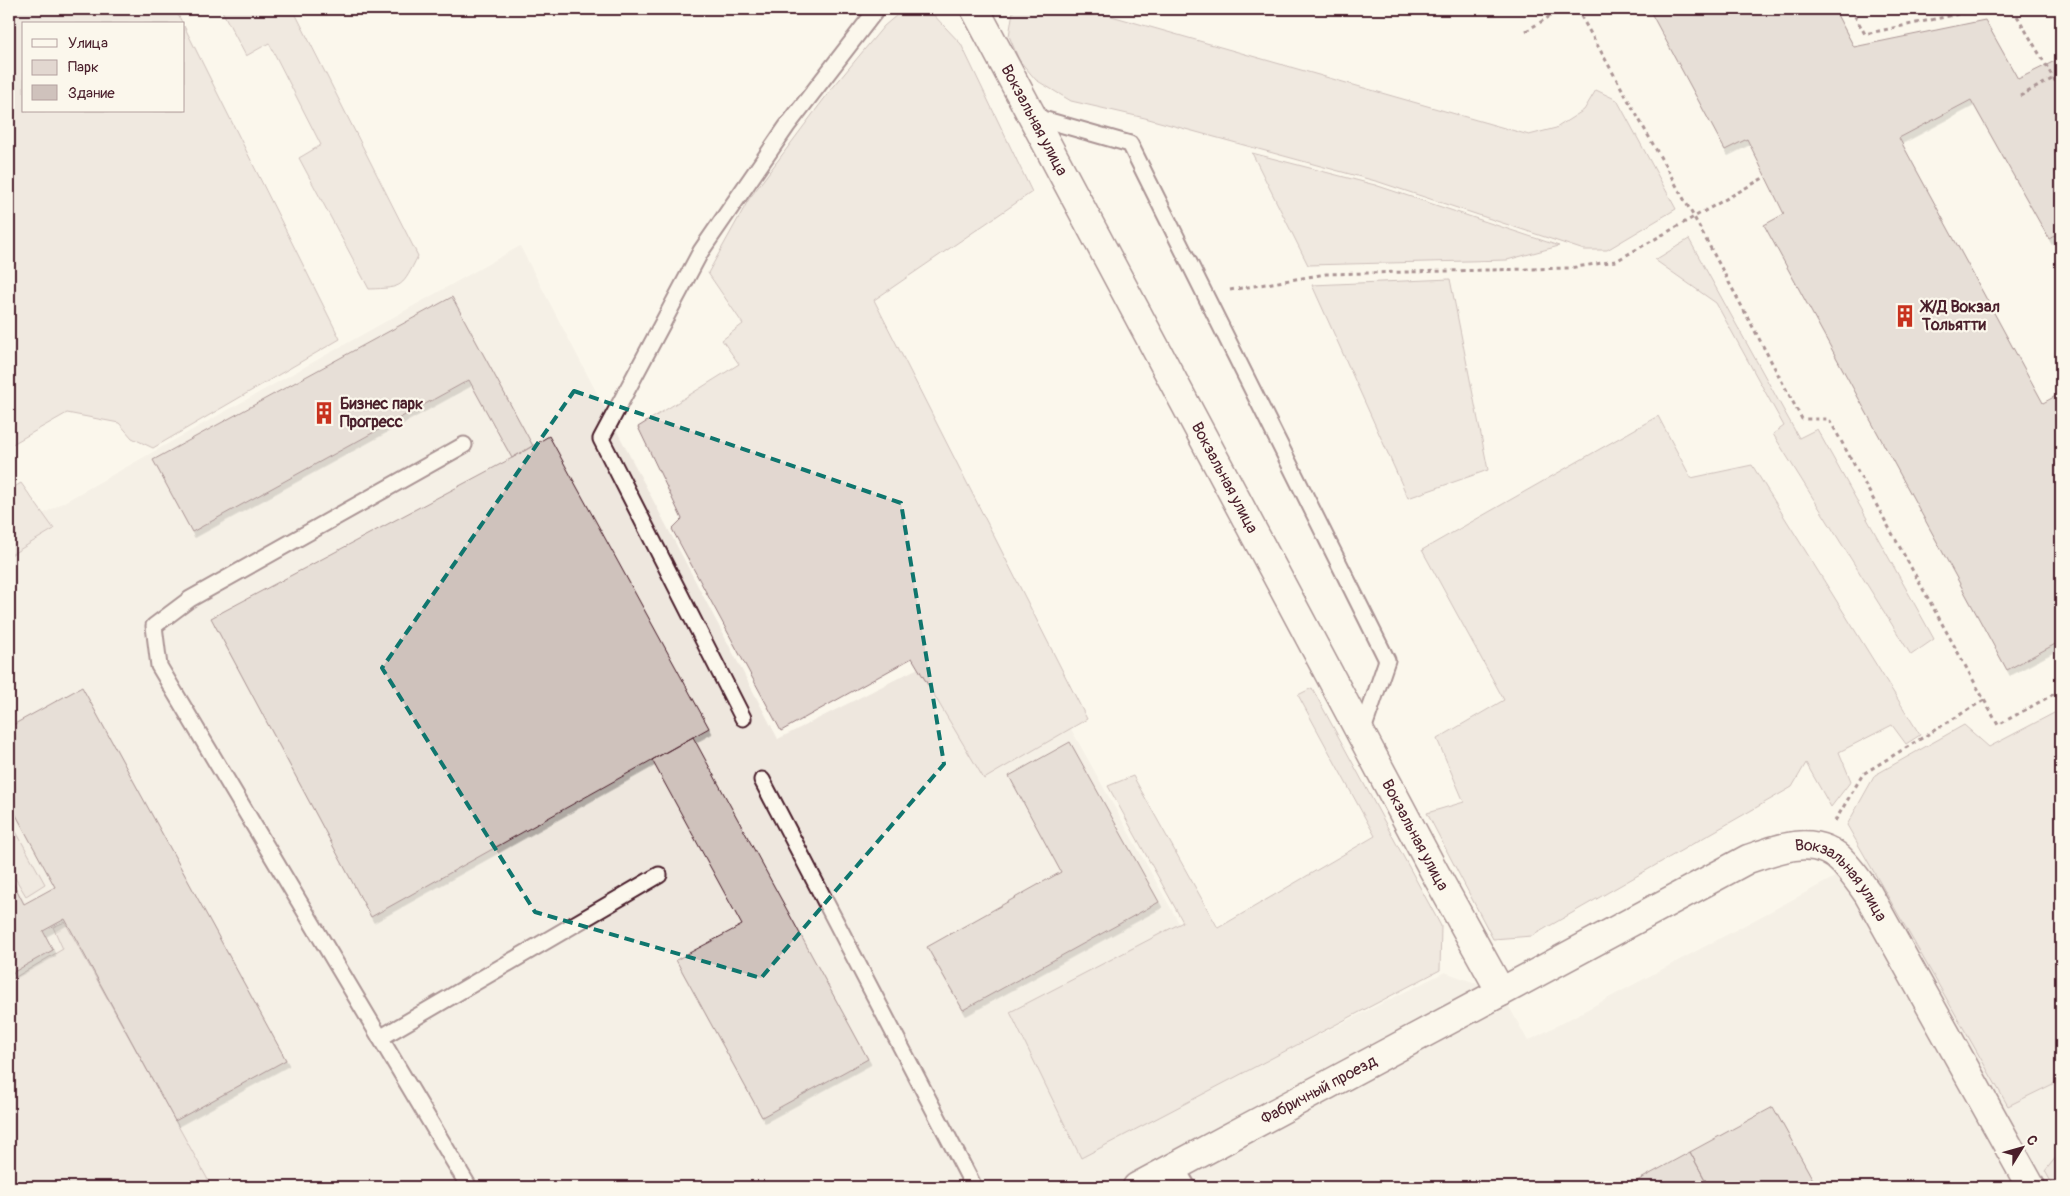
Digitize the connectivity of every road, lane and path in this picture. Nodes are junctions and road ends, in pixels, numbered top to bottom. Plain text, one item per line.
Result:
1 (877, 9) edge
2 (975, 9) edge
3 (1562, 9) edge
4 (1577, 9) edge
5 (1851, 9) edge
6 (1982, 9) edge
7 (2014, 9) edge
8 (1526, 31) dead end
9 (2054, 78) junction
10 (2061, 91) edge
11 (2020, 96) dead end
12 (1032, 116) junction
13 (1765, 177) dead end
14 (1694, 217) junction
15 (1205, 294) junction
16 (464, 445) dead end
17 (2061, 690) edge
18 (1984, 700) junction
19 (743, 718) dead end
20 (1361, 736) junction
21 (762, 780) dead end
22 (1820, 846) junction
23 (659, 875) dead end
24 (1501, 992) junction
25 (380, 1038) junction
26 (1182, 1177) edge
27 (469, 1187) edge
28 (974, 1187) edge
29 (1137, 1187) edge
30 (2031, 1187) edge

1 - 19 lane
2 - 12 street, Вокзальная улица
3 - 8 path
4 - 14 path
5 - 6 path
7 - 9 path
9 - 10 path
9 - 11 path
12 - 15 lane
12 - 20 street, Вокзальная улица
13 - 14 path
14 - 15 path
14 - 18 path
15 - 20 lane
16 - 25 lane
17 - 18 path
18 - 22 path
20 - 24 street, Вокзальная улица
21 - 28 lane
22 - 24 street, Вокзальная улица
22 - 30 street, Вокзальная улица
23 - 25 lane
24 - 26 street, Фабричный проезд
25 - 27 lane
26 - 29 street, Фабричный проезд

